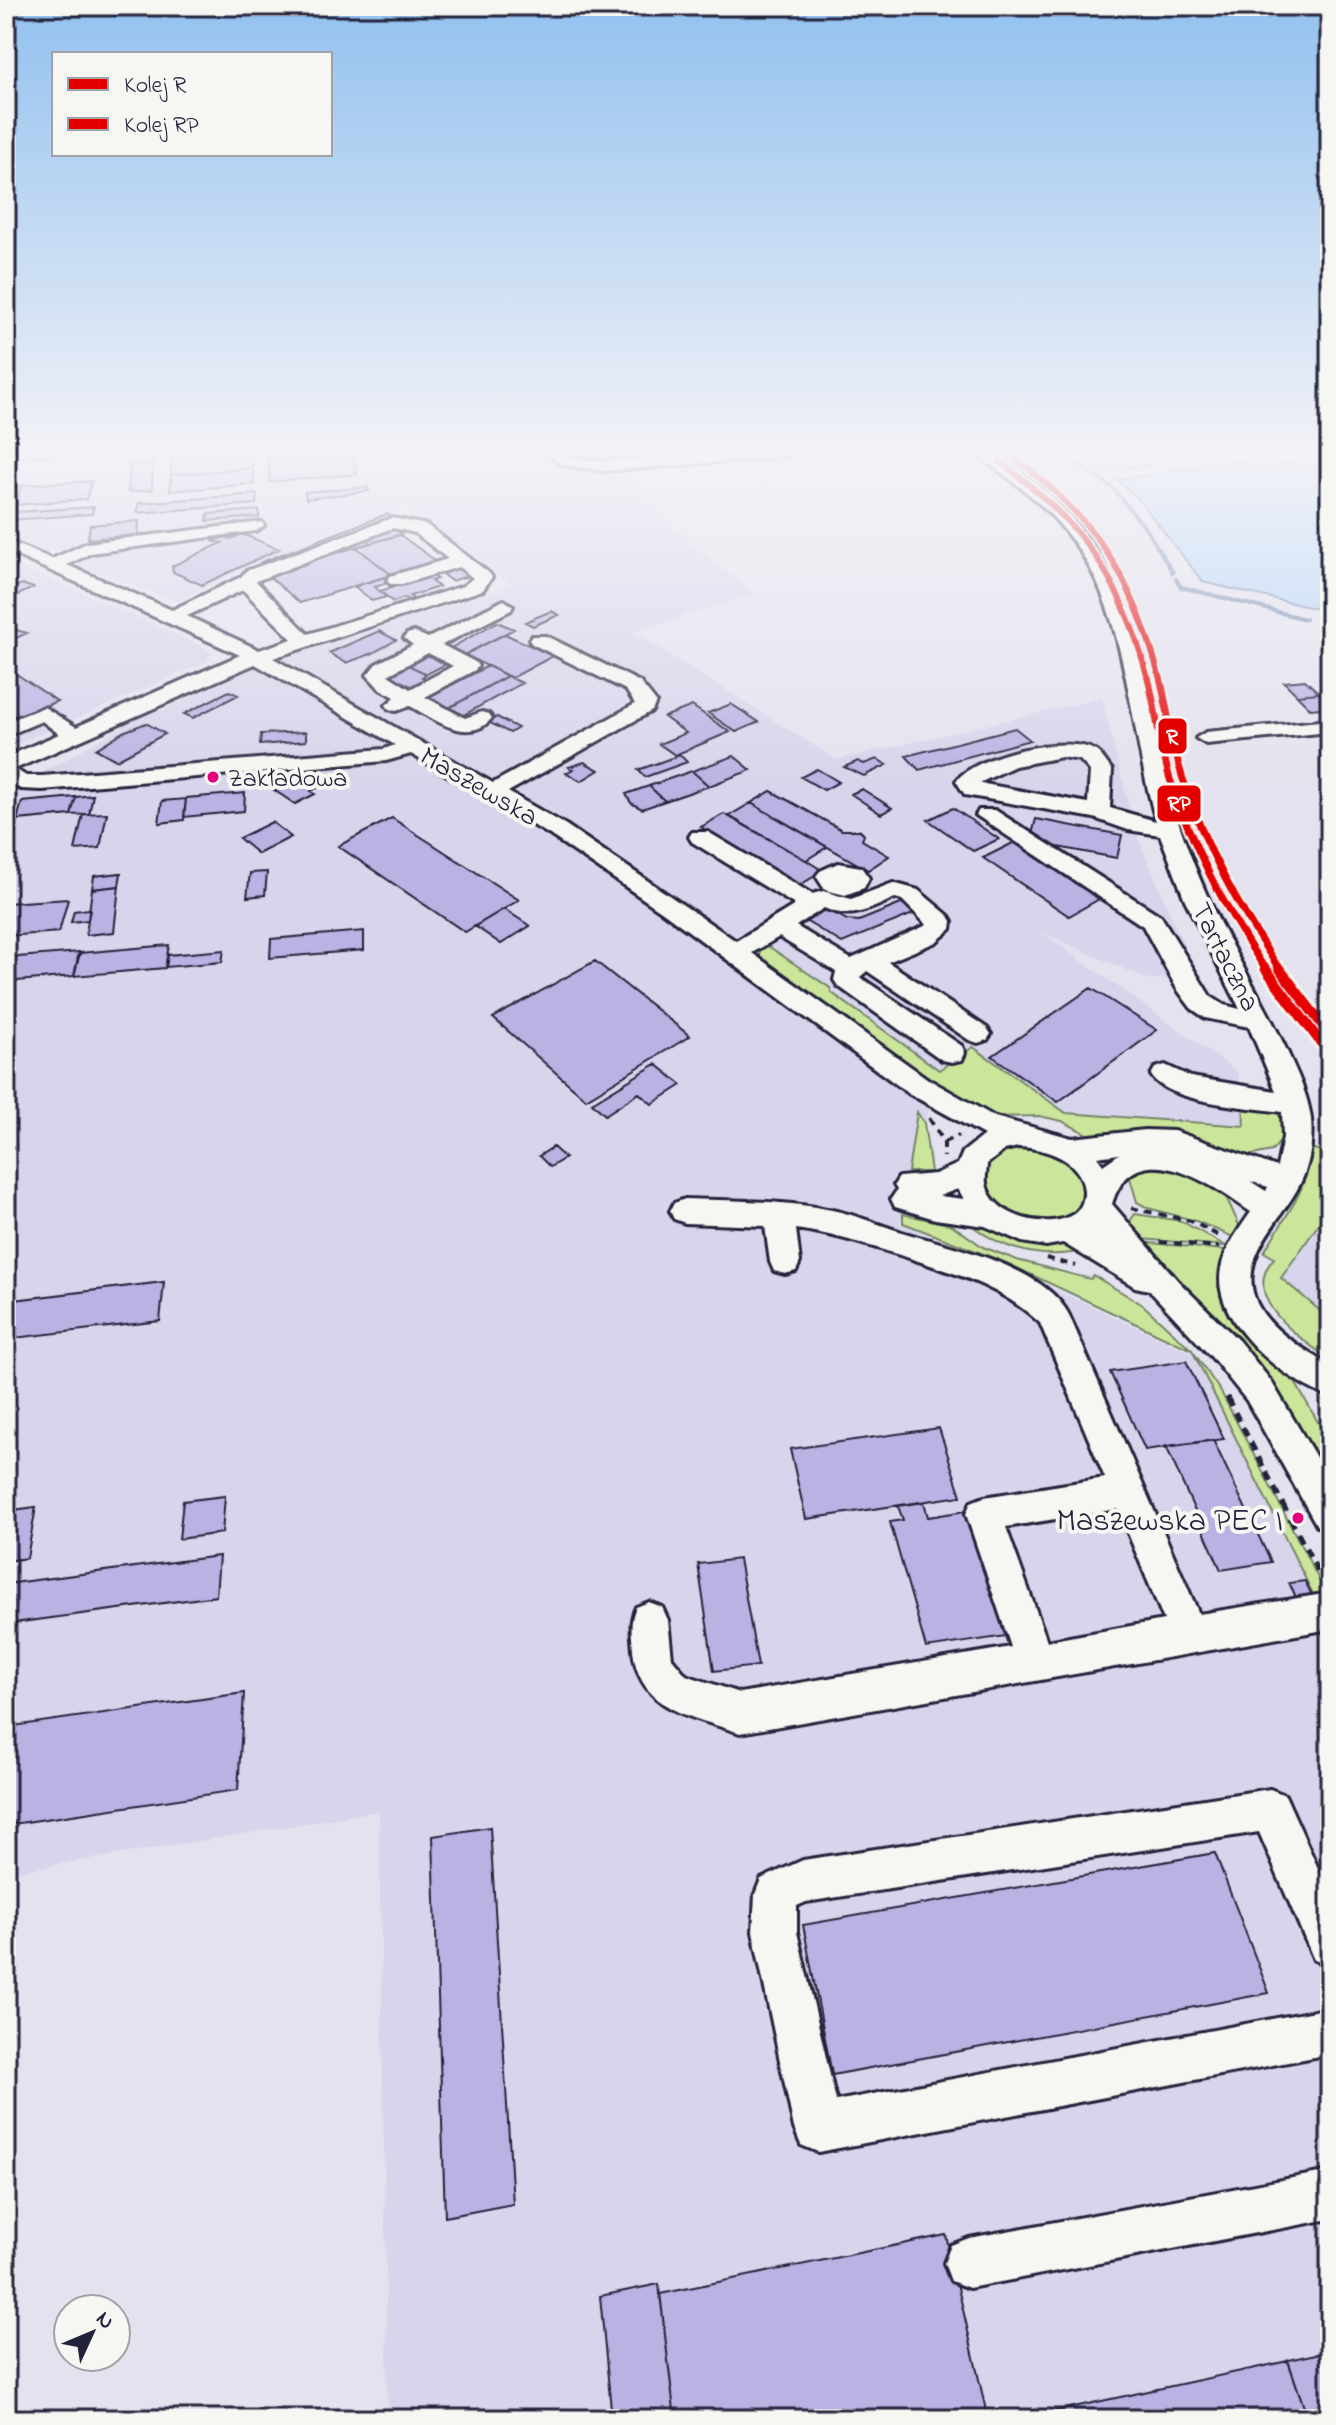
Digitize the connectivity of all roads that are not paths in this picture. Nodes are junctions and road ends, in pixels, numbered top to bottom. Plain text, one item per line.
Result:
1 (73, 564) edge
2 (280, 564) edge
3 (1097, 564) edge
4 (470, 565) joint
5 (396, 580) dead end
6 (247, 581) junction
7 (504, 606) dead end
8 (167, 608) junction
9 (402, 631) dead end
10 (539, 640) dead end
11 (304, 641) junction
12 (428, 645) junction
13 (257, 656) junction
14 (410, 698) junction
15 (482, 718) dead end
16 (368, 719) junction
17 (1330, 726) edge
18 (6, 730) edge
19 (75, 736) junction
20 (1206, 738) dead end
21 (414, 746) junction
22 (6, 765) edge
23 (14, 778) edge
24 (493, 792) junction
25 (1099, 812) junction
26 (987, 815) dead end
27 (1170, 829) junction
28 (700, 837) dead end
29 (893, 890) junction
30 (831, 892) junction
31 (779, 926) junction
32 (735, 953) junction
33 (859, 965) junction
34 (1260, 1019) junction
35 (978, 1034) dead end
36 (952, 1053) dead end
37 (1165, 1075) dead end
38 (921, 1098) junction
39 (1294, 1104) junction
40 (1018, 1136) junction
41 (1070, 1149) junction
42 (960, 1158) junction
43 (1286, 1182) junction
44 (1098, 1198) junction
45 (1270, 1209) junction
46 (685, 1211) dead end
47 (779, 1215) junction
48 (992, 1215) junction
49 (1067, 1231) junction
50 (785, 1262) dead end
51 (1168, 1291) junction
52 (1330, 1383) edge
53 (1128, 1491) junction
54 (1330, 1514) edge
55 (1330, 1611) edge
56 (649, 1620) dead end
57 (1189, 1634) junction
58 (1035, 1662) junction
59 (1330, 1944) edge
60 (1330, 2031) edge
61 (1330, 2195) edge
62 (969, 2263) dead end

1 - 8 street, Maszewska
2 - 6 street
3 - 27 street, Tartaczna
4 - 5 street
4 - 11 street
6 - 8 street
6 - 11 street
7 - 12 street
8 - 13 street, Maszewska
9 - 12 street
10 - 24 street
11 - 13 street
12 - 14 street
12 - 14 street
13 - 16 street, Maszewska
13 - 19 street
14 - 15 street
14 - 16 street
16 - 21 street, Maszewska
17 - 20 street
18 - 19 street
19 - 22 street
21 - 23 street
21 - 24 street, Maszewska
24 - 32 street, Maszewska
25 - 25 street
25 - 27 street
26 - 34 street
27 - 34 street, Tartaczna
28 - 30 street
29 - 30 street
29 - 30 street
29 - 33 street
30 - 31 street
31 - 32 street
31 - 33 street
32 - 38 street, Maszewska
33 - 35 street
33 - 36 street
34 - 39 street, Tartaczna
37 - 39 street
38 - 40 street, Maszewska
38 - 42 street, Maszewska
39 - 43 street, Tartaczna
40 - 41 street
40 - 42 street
41 - 43 street
41 - 44 street
42 - 48 street
42 - 48 street
43 - 45 street, Tartaczna
44 - 45 street
44 - 49 street
44 - 51 street
45 - 52 street, Tartaczna
46 - 47 street
47 - 50 street
47 - 53 street
48 - 49 street
49 - 51 street
51 - 54 street
53 - 57 street
53 - 58 street
55 - 57 street
56 - 58 street
57 - 58 street
59 - 60 street
61 - 62 street

